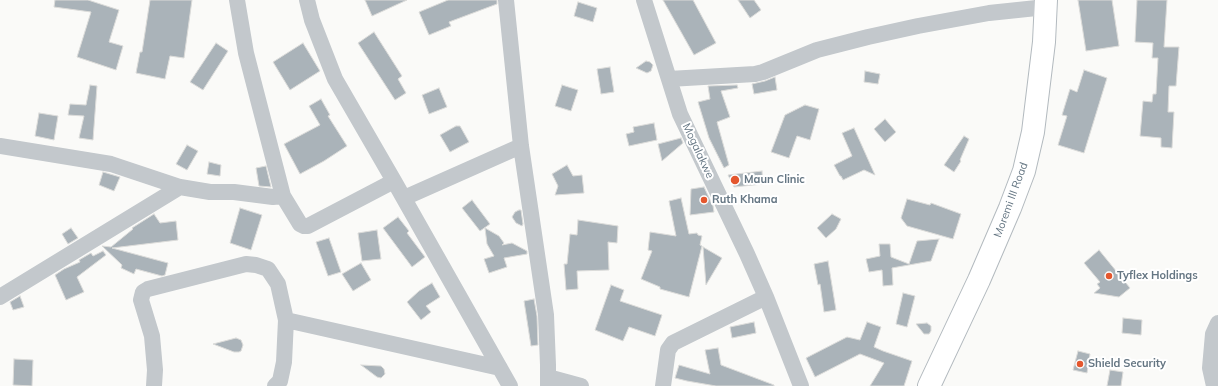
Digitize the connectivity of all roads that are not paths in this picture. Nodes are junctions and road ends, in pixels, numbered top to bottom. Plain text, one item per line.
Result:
1 (237, 0) edge
2 (307, 0) edge
3 (506, 0) edge
4 (644, 0) edge
5 (1046, 4) edge
6 (669, 79) junction
7 (0, 146) edge
8 (521, 146) junction
9 (394, 182) junction
10 (180, 187) junction
11 (284, 196) junction
12 (404, 198) junction
13 (0, 297) edge
14 (766, 297) junction
15 (286, 320) junction
16 (1218, 323) edge
17 (500, 368) junction
18 (548, 381) edge
19 (154, 386) edge
20 (275, 386) edge
21 (510, 386) edge
22 (581, 386) edge
23 (663, 386) edge
24 (801, 386) edge
25 (929, 386) edge
26 (1214, 386) edge

1 - 11 street
2 - 9 street
3 - 8 street
4 - 6 street, Mogalakwe
5 - 6 street
5 - 25 street, Moremi III Road
6 - 14 street, Mogalakwe
7 - 10 street
8 - 12 street
8 - 18 street
9 - 11 street
9 - 12 street
10 - 11 street
10 - 13 street
12 - 17 street
14 - 23 street
14 - 24 street, Mogalakwe
15 - 17 street
15 - 19 street
15 - 20 street
16 - 26 street
17 - 21 street
18 - 22 street

